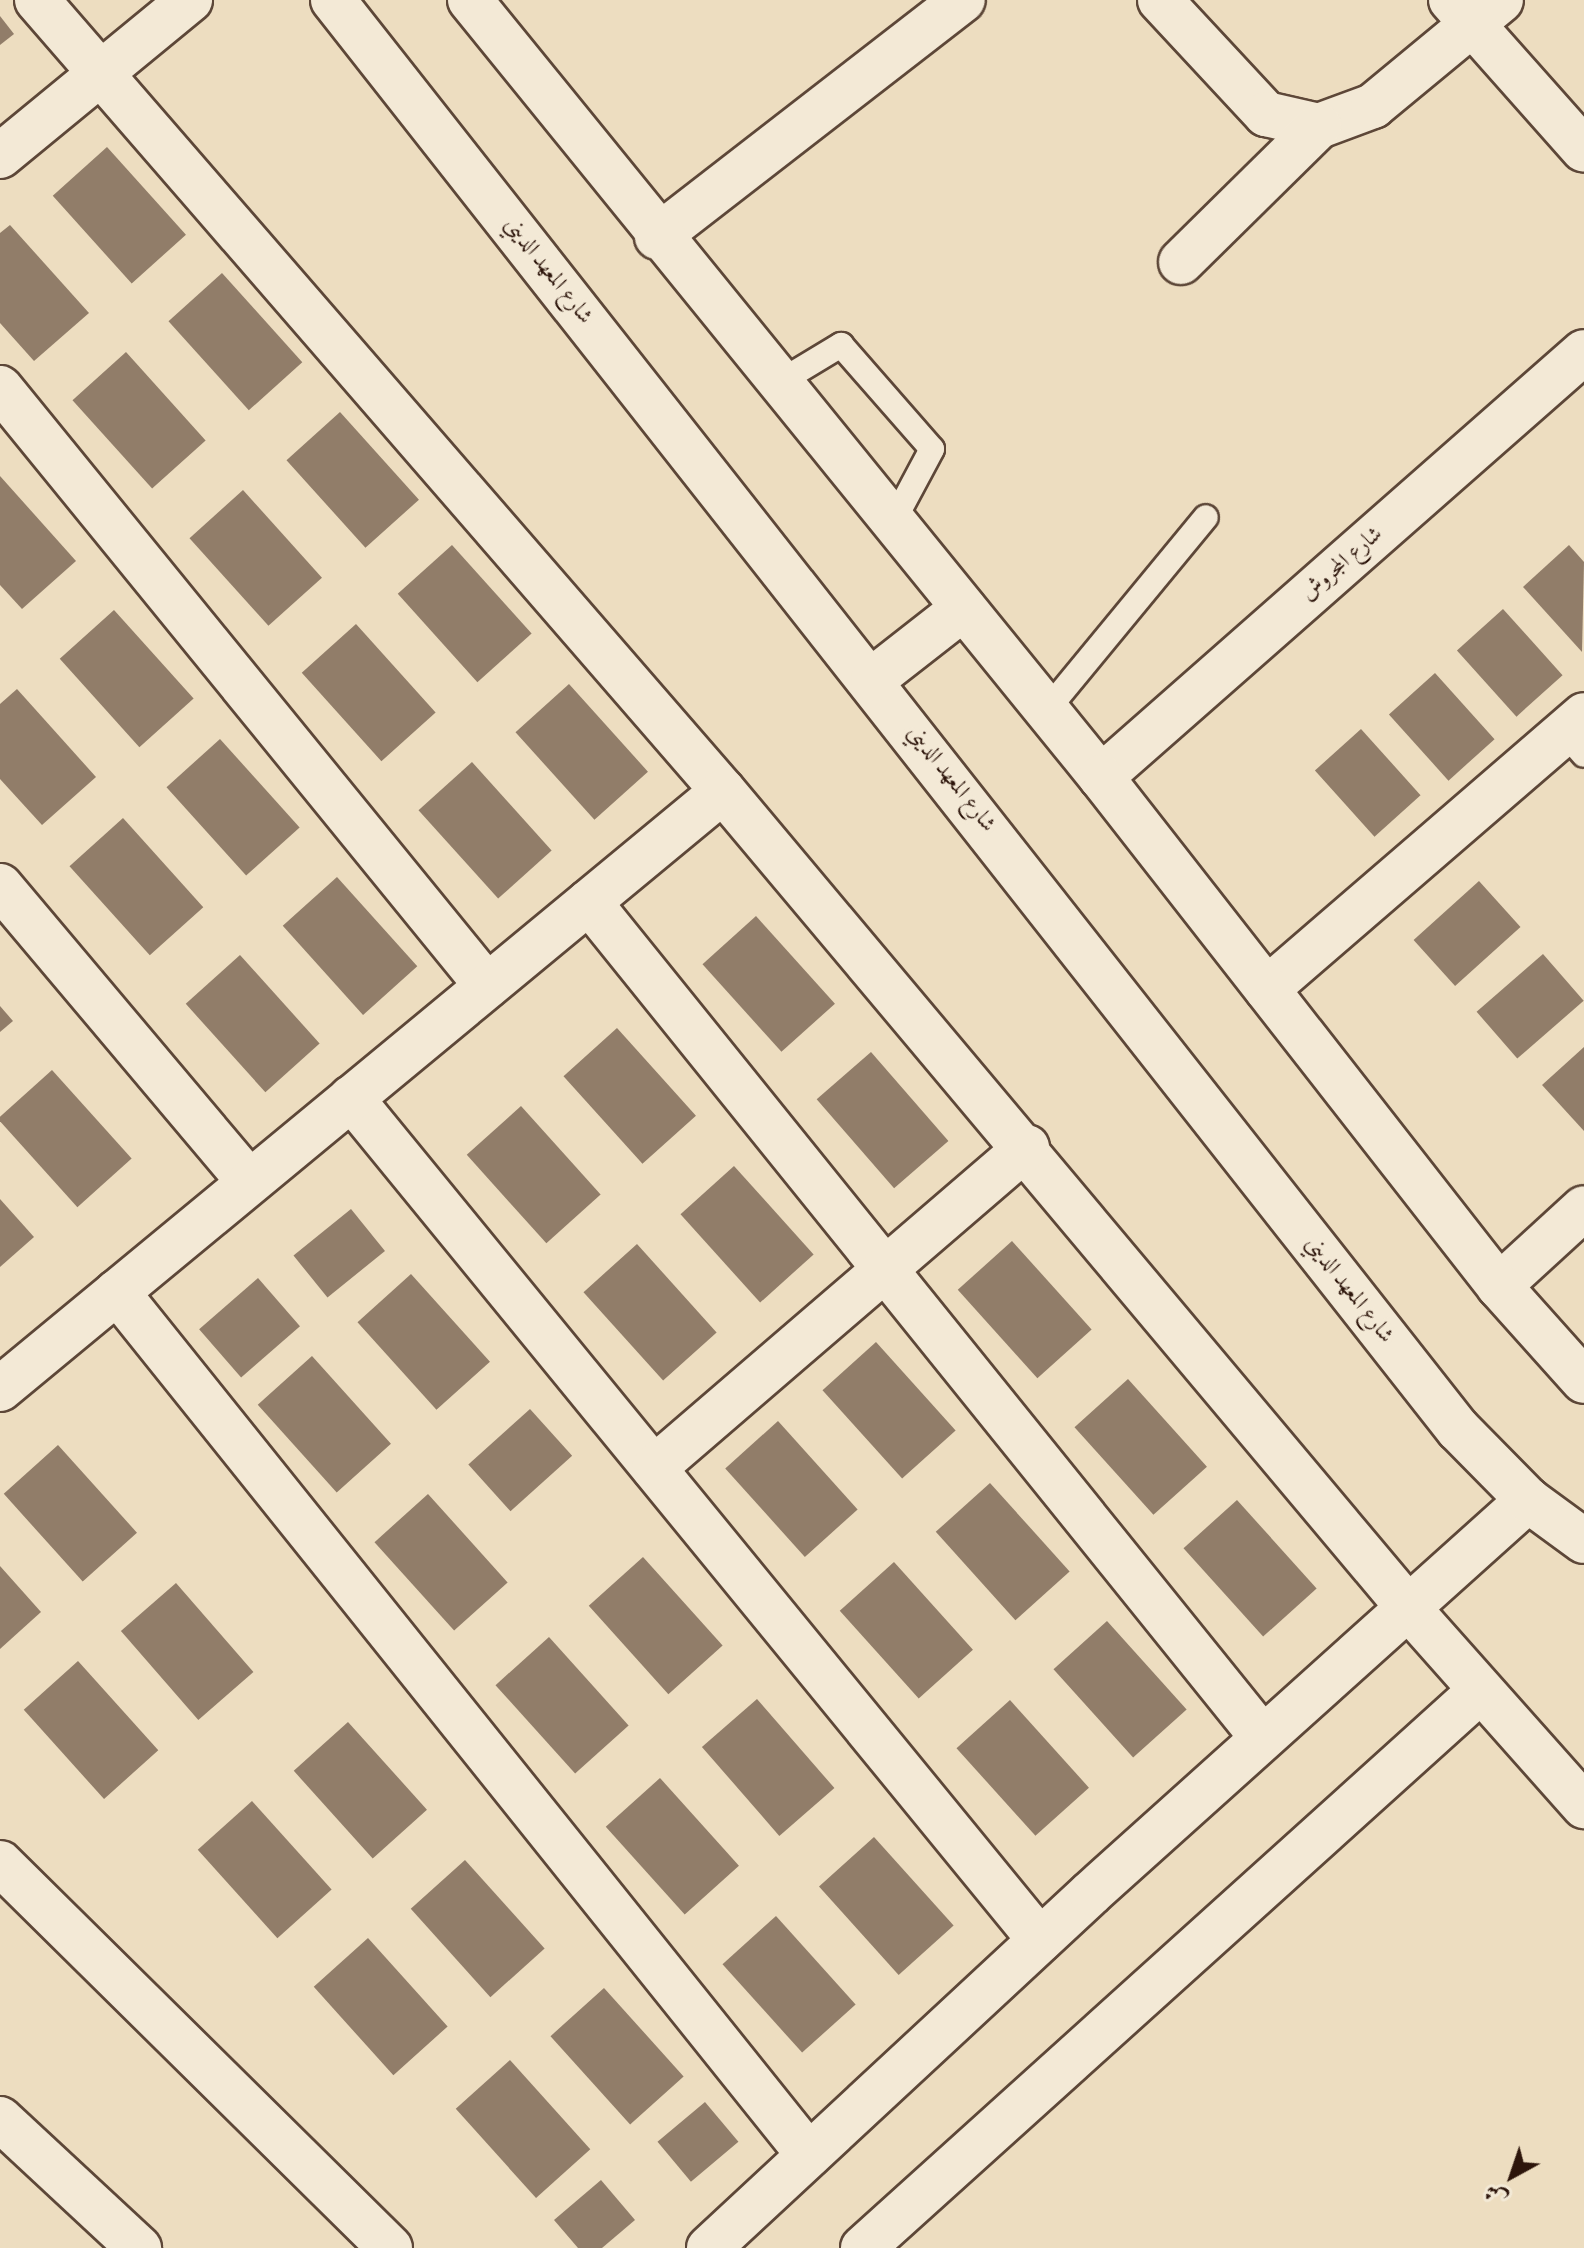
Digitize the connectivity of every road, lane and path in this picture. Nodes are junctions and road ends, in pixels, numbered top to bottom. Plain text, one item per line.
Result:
1 (37, 0) edge
2 (190, 0) edge
3 (333, 0) edge
4 (470, 0) edge
5 (963, 0) edge
6 (1177, 6) edge
7 (1475, 9) edge
8 (99, 75) junction
9 (1319, 126) junction
10 (1584, 150) edge
11 (0, 156) edge
12 (657, 237) junction
13 (1181, 262) dead end
14 (1584, 352) edge
15 (778, 383) junction
16 (0, 388) edge
17 (1206, 517) dead end
18 (893, 522) junction
19 (964, 608) junction
20 (873, 679) junction
21 (1046, 711) junction
22 (1577, 734) edge
23 (1101, 777) junction
24 (723, 791) junction
25 (0, 886) edge
26 (589, 902) junction
27 (487, 986) junction
28 (1267, 989) junction
29 (351, 1098) junction
30 (1027, 1147) junction
31 (249, 1182) junction
32 (1584, 1208) edge
33 (884, 1269) junction
34 (1499, 1286) junction
35 (117, 1292) junction
36 (1584, 1381) edge
37 (0, 1389) edge
38 (654, 1468) junction
39 (1528, 1500) junction
40 (1584, 1541) edge
41 (1411, 1611) junction
42 (1480, 1691) junction
43 (1262, 1737) junction
44 (1584, 1806) edge
45 (0, 1863) edge
46 (1040, 1940) junction
47 (0, 2119) edge
48 (809, 2155) junction
49 (139, 2248) edge
50 (390, 2248) edge
51 (709, 2248) edge
52 (863, 2248) edge

1 - 8 street
2 - 8 street
3 - 20 street, شارع المعهد الديني
4 - 12 street
5 - 12 street
6 - 9 street
7 - 9 street
7 - 10 street
8 - 11 street
8 - 24 street
9 - 13 street
12 - 15 street
14 - 23 street, شارع المجروش
15 - 18 street
15 - 18 lane
16 - 27 street
17 - 21 lane
18 - 19 street
19 - 20 street
19 - 21 street
20 - 39 street, شارع المعهد الديني
21 - 23 street
22 - 28 street
23 - 28 street
24 - 26 street
24 - 30 street
25 - 31 street
26 - 27 street
26 - 33 street
27 - 29 street
28 - 34 street
29 - 31 street
29 - 38 street
30 - 33 street
30 - 41 street
31 - 35 street
32 - 34 street
33 - 38 street
33 - 43 street
34 - 36 street
35 - 37 street
35 - 48 street
38 - 46 street
39 - 40 street, شارع المعهد الديني
39 - 41 street
41 - 42 street
41 - 43 street
42 - 44 street
42 - 52 street
43 - 46 street
45 - 50 street
46 - 48 street
47 - 49 street
48 - 51 street

